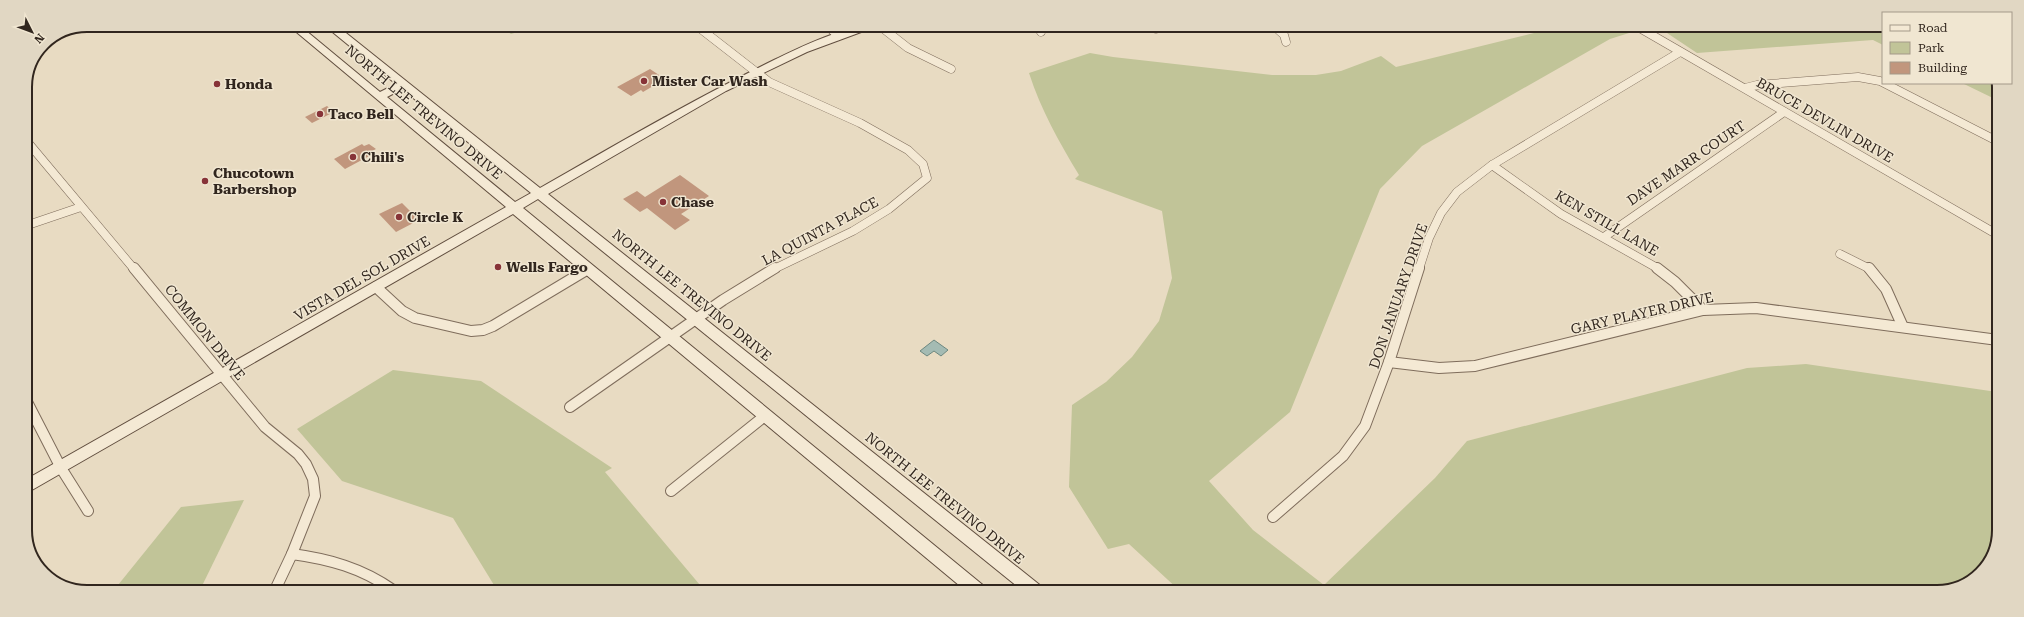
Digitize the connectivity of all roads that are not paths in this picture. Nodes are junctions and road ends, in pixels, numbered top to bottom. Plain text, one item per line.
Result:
1 (302, 32) edge
2 (338, 32) edge
3 (706, 32) edge
4 (834, 32) edge
5 (850, 32) edge
6 (888, 32) edge
7 (1281, 32) edge
8 (1647, 32) edge
9 (838, 36) junction
10 (1286, 42) dead end
11 (1680, 52) junction
12 (951, 69) dead end
13 (756, 72) junction
14 (1882, 83) edge
15 (1884, 84) edge
16 (403, 85) junction
17 (1745, 88) junction
18 (380, 96) junction
19 (1784, 112) junction
20 (1992, 138) edge
21 (32, 148) edge
22 (1492, 165) junction
23 (539, 194) junction
24 (81, 207) junction
25 (514, 208) junction
26 (32, 224) edge
27 (1992, 232) edge
28 (1604, 237) junction
29 (1840, 254) dead end
30 (588, 269) junction
31 (376, 287) junction
32 (1703, 310) junction
33 (696, 319) junction
34 (1903, 327) junction
35 (670, 337) junction
36 (1992, 339) edge
37 (1389, 362) junction
38 (221, 376) junction
39 (570, 407) dead end
40 (32, 412) edge
41 (766, 415) junction
42 (60, 468) junction
43 (32, 484) edge
44 (671, 491) dead end
45 (88, 511) dead end
46 (1273, 517) dead end
47 (292, 554) junction
48 (277, 585) edge
49 (386, 585) edge
50 (971, 585) edge
51 (1028, 585) edge

1 - 18 main road, NORTH LEE TREVINO DRIVE
2 - 16 main road, NORTH LEE TREVINO DRIVE
3 - 13 street
4 - 9 street
5 - 9 main road, VISTA DEL SOL DRIVE
6 - 12 street
7 - 10 street
8 - 11 street, BRUCE DEVLIN DRIVE
9 - 13 main road, VISTA DEL SOL DRIVE
11 - 17 street, BRUCE DEVLIN DRIVE
11 - 22 street, DON JANUARY DRIVE
13 - 23 main road, VISTA DEL SOL DRIVE
13 - 33 street, LA QUINTA PLACE
14 - 17 street
15 - 20 street
16 - 18 main road
16 - 23 main road, NORTH LEE TREVINO DRIVE
17 - 19 street, BRUCE DEVLIN DRIVE
18 - 25 main road, NORTH LEE TREVINO DRIVE
19 - 27 street, BRUCE DEVLIN DRIVE
19 - 28 street, DAVE MARR COURT
21 - 24 street, COMMON DRIVE
22 - 28 street, KEN STILL LANE
22 - 37 street, DON JANUARY DRIVE
23 - 25 main road, VISTA DEL SOL DRIVE
23 - 33 main road, NORTH LEE TREVINO DRIVE
24 - 26 street
24 - 38 street, COMMON DRIVE
25 - 30 main road, NORTH LEE TREVINO DRIVE
25 - 31 main road, VISTA DEL SOL DRIVE
28 - 32 street, KEN STILL LANE
29 - 34 street
30 - 31 street
30 - 35 main road, NORTH LEE TREVINO DRIVE
31 - 38 main road, VISTA DEL SOL DRIVE
32 - 34 street, GARY PLAYER DRIVE
32 - 37 street, GARY PLAYER DRIVE
33 - 35 street, LA QUINTA PLACE
33 - 51 main road, NORTH LEE TREVINO DRIVE
34 - 36 street, GARY PLAYER DRIVE
35 - 39 street, LA QUINTA PLACE
35 - 41 main road, NORTH LEE TREVINO DRIVE
37 - 46 street, DON JANUARY DRIVE
38 - 42 main road, VISTA DEL SOL DRIVE
38 - 47 street, COMMON DRIVE
40 - 42 street
41 - 44 street
41 - 50 main road, NORTH LEE TREVINO DRIVE
42 - 43 main road, VISTA DEL SOL DRIVE
42 - 45 street
47 - 48 street, COMMON DRIVE
47 - 49 street

